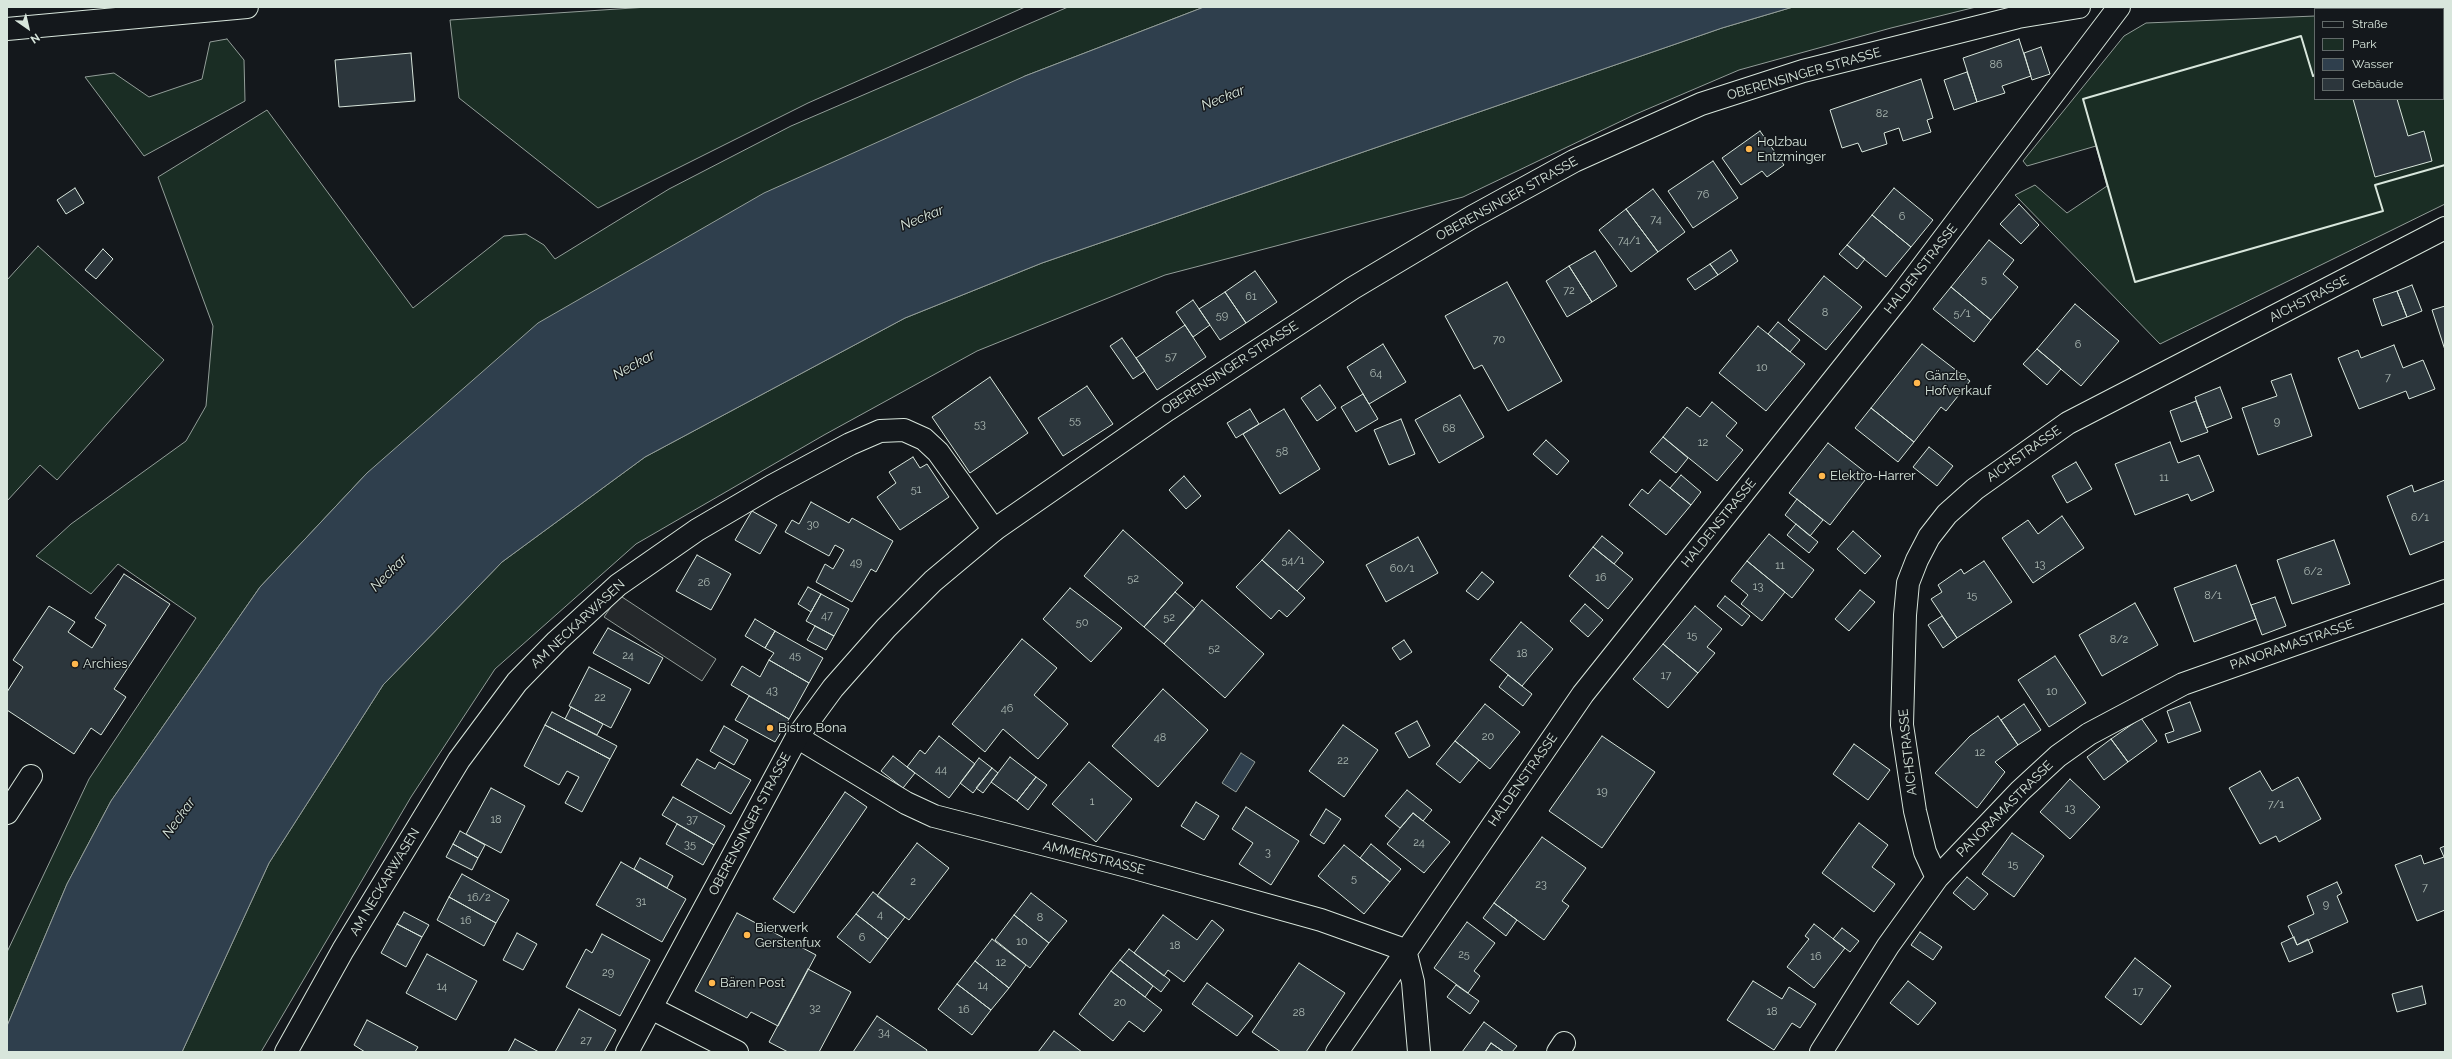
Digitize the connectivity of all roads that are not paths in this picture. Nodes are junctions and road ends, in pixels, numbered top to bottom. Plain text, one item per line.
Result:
1 (247, 7) edge
2 (2079, 7) edge
3 (2119, 7) edge
4 (7, 29) edge
5 (2445, 228) edge
6 (994, 530) junction
7 (2445, 591) edge
8 (797, 737) junction
9 (31, 776) dead end
10 (7, 813) edge
11 (1937, 878) junction
12 (1405, 950) junction
13 (651, 1008) junction
14 (734, 1051) edge
15 (286, 1052) edge
16 (628, 1052) edge
17 (1337, 1052) edge
18 (1419, 1052) edge
19 (1821, 1052) edge

1 - 4 street
2 - 6 street, OBERENSINGER STRASSE
3 - 12 street, HALDENSTRASSE
5 - 11 street, AICHSTRASSE
6 - 8 street, OBERENSINGER STRASSE
6 - 15 street, AM NECKARWASEN
7 - 11 street, PANORAMASTRASSE
8 - 12 street, AMMERSTRASSE
8 - 13 street, OBERENSINGER STRASSE
9 - 10 street
11 - 19 street, PANORAMASTRASSE
12 - 17 street, HALDENSTRASSE
12 - 18 street
13 - 14 street
13 - 16 street, OBERENSINGER STRASSE

